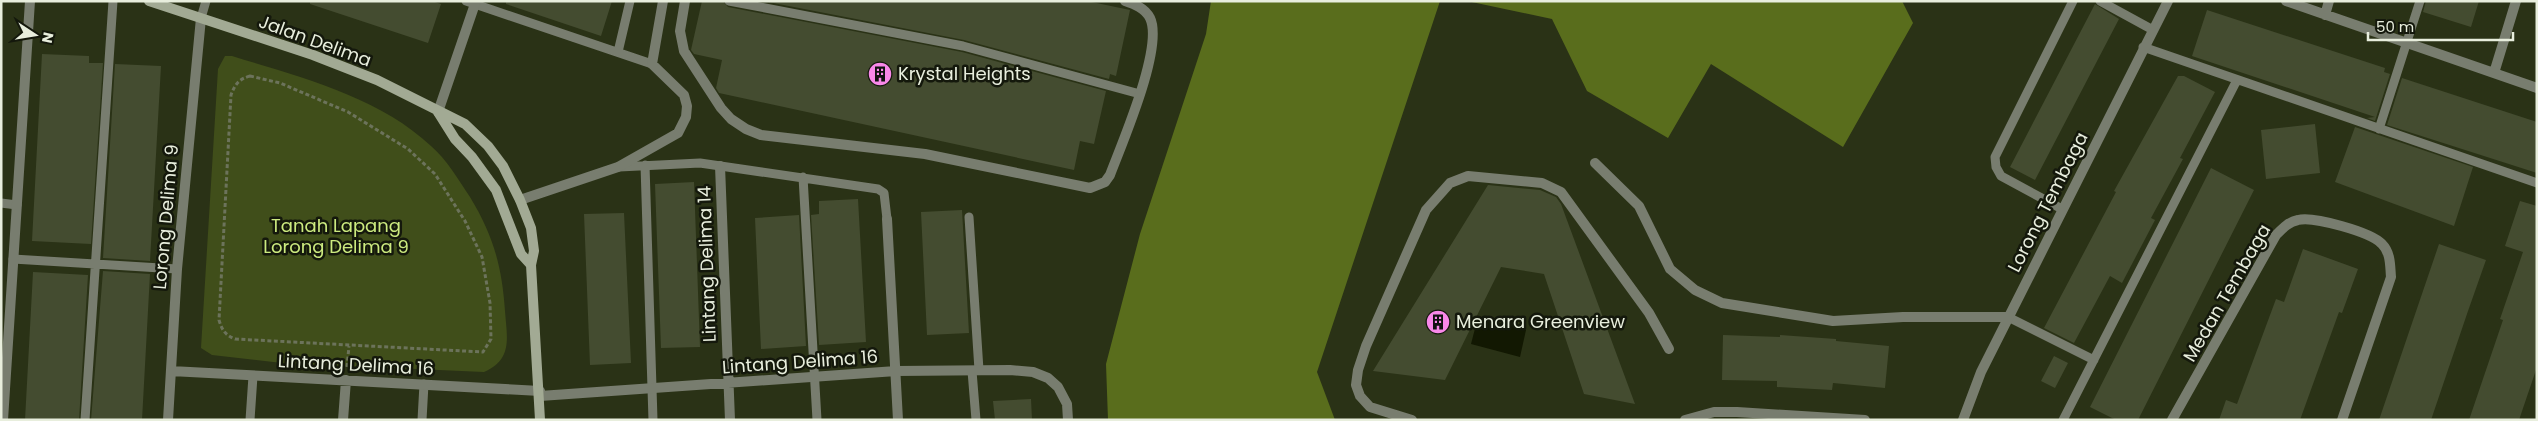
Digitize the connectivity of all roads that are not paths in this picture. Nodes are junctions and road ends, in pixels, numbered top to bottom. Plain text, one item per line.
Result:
1 (30, 1) edge
2 (113, 1) edge
3 (149, 1) edge
4 (206, 1) edge
5 (630, 1) edge
6 (663, 1) edge
7 (686, 1) edge
8 (729, 1) edge
9 (1125, 1) edge
10 (2073, 1) edge
11 (2100, 1) edge
12 (2168, 1) edge
13 (2286, 1) edge
14 (2329, 1) edge
15 (2420, 1) edge
16 (2516, 1) edge
17 (472, 2) edge
18 (2325, 15) junction
19 (201, 18) junction
20 (2153, 30) junction
21 (2406, 44) junction
22 (2143, 47) junction
23 (618, 52) junction
24 (652, 64) junction
25 (2494, 73) junction
26 (2237, 80) junction
27 (2537, 88) edge
28 (1140, 94) junction
29 (438, 112) junction
30 (2379, 128) junction
31 (1595, 163) dead end
32 (645, 165) junction
33 (720, 166) junction
34 (618, 167) junction
35 (803, 177) junction
36 (2537, 183) edge
37 (520, 200) junction
38 (1, 204) edge
39 (17, 204) junction
40 (2062, 209) junction
41 (970, 217) dead end
42 (887, 219) joint
43 (13, 259) junction
44 (95, 264) junction
45 (531, 265) junction
46 (177, 269) junction
47 (2008, 317) junction
48 (1669, 350) dead end
49 (2094, 360) junction
50 (975, 370) junction
51 (171, 371) junction
52 (896, 371) junction
53 (253, 376) junction
54 (815, 378) junction
55 (346, 380) junction
56 (728, 383) junction
57 (424, 384) junction
58 (652, 388) junction
59 (540, 393) junction
60 (1851, 419) edge
61 (3, 420) edge
62 (85, 420) edge
63 (168, 420) edge
64 (250, 420) edge
65 (343, 420) edge
66 (422, 420) edge
67 (540, 420) edge
68 (653, 420) edge
69 (730, 420) edge
70 (817, 420) edge
71 (898, 420) edge
72 (976, 420) edge
73 (1068, 420) edge
74 (1412, 420) edge
75 (1685, 420) edge
76 (1865, 420) edge
77 (1963, 420) edge
78 (2063, 420) edge
79 (2172, 420) edge
80 (2342, 420) edge

1 - 39 street
2 - 44 lane
3 - 19 street, Jalan Delima
4 - 19 lane
5 - 23 lane
6 - 24 street
7 - 28 street
8 - 28 lane
9 - 28 street
10 - 40 lane
11 - 20 lane
12 - 20 street, Lorong Tembaga
13 - 18 street
14 - 18 street
15 - 21 lane
16 - 25 street
17 - 23 lane
17 - 29 street
18 - 21 street
19 - 29 street, Jalan Delima
19 - 46 street, Lorong Delima 9
20 - 22 street, Lorong Tembaga
21 - 25 street
21 - 30 lane
22 - 26 lane
22 - 40 street, Lorong Tembaga
23 - 24 lane
24 - 34 street
25 - 27 street
26 - 30 lane
26 - 49 lane
29 - 37 street, Jalan Delima
29 - 45 street, Jalan Delima
30 - 36 lane
31 - 47 street
32 - 33 lane
32 - 34 lane
32 - 58 lane
33 - 35 lane
33 - 56 street, Lintang Delima 14
34 - 37 street
35 - 42 lane
35 - 54 lane
37 - 45 street, Jalan Delima
38 - 39 lane
39 - 43 street
40 - 47 street, Lorong Tembaga
41 - 50 lane
42 - 52 street
43 - 44 lane
43 - 61 street
44 - 46 lane
44 - 62 lane
45 - 59 street, Jalan Delima
46 - 51 street, Lorong Delima 9
47 - 49 lane
47 - 77 street, Lorong Tembaga
48 - 74 street
49 - 78 lane
50 - 52 street, Lintang Delima 16
50 - 72 lane
50 - 73 street, Lintang Delima 16
51 - 53 street, Lintang Delima 16
51 - 63 street, Lorong Delima 9
52 - 54 street, Lintang Delima 16
52 - 71 street
53 - 55 street, Lintang Delima 16
53 - 64 lane
54 - 56 street, Lintang Delima 16
54 - 70 lane
55 - 57 street, Lintang Delima 16
55 - 65 street
56 - 58 street, Lintang Delima 16
56 - 69 street, Lintang Delima 14
57 - 59 street, Lintang Delima 16
57 - 66 lane
58 - 59 street, Lintang Delima 16
58 - 68 lane
59 - 67 street, Jalan Delima
60 - 75 street
60 - 76 street
79 - 80 street, Medan Tembaga

